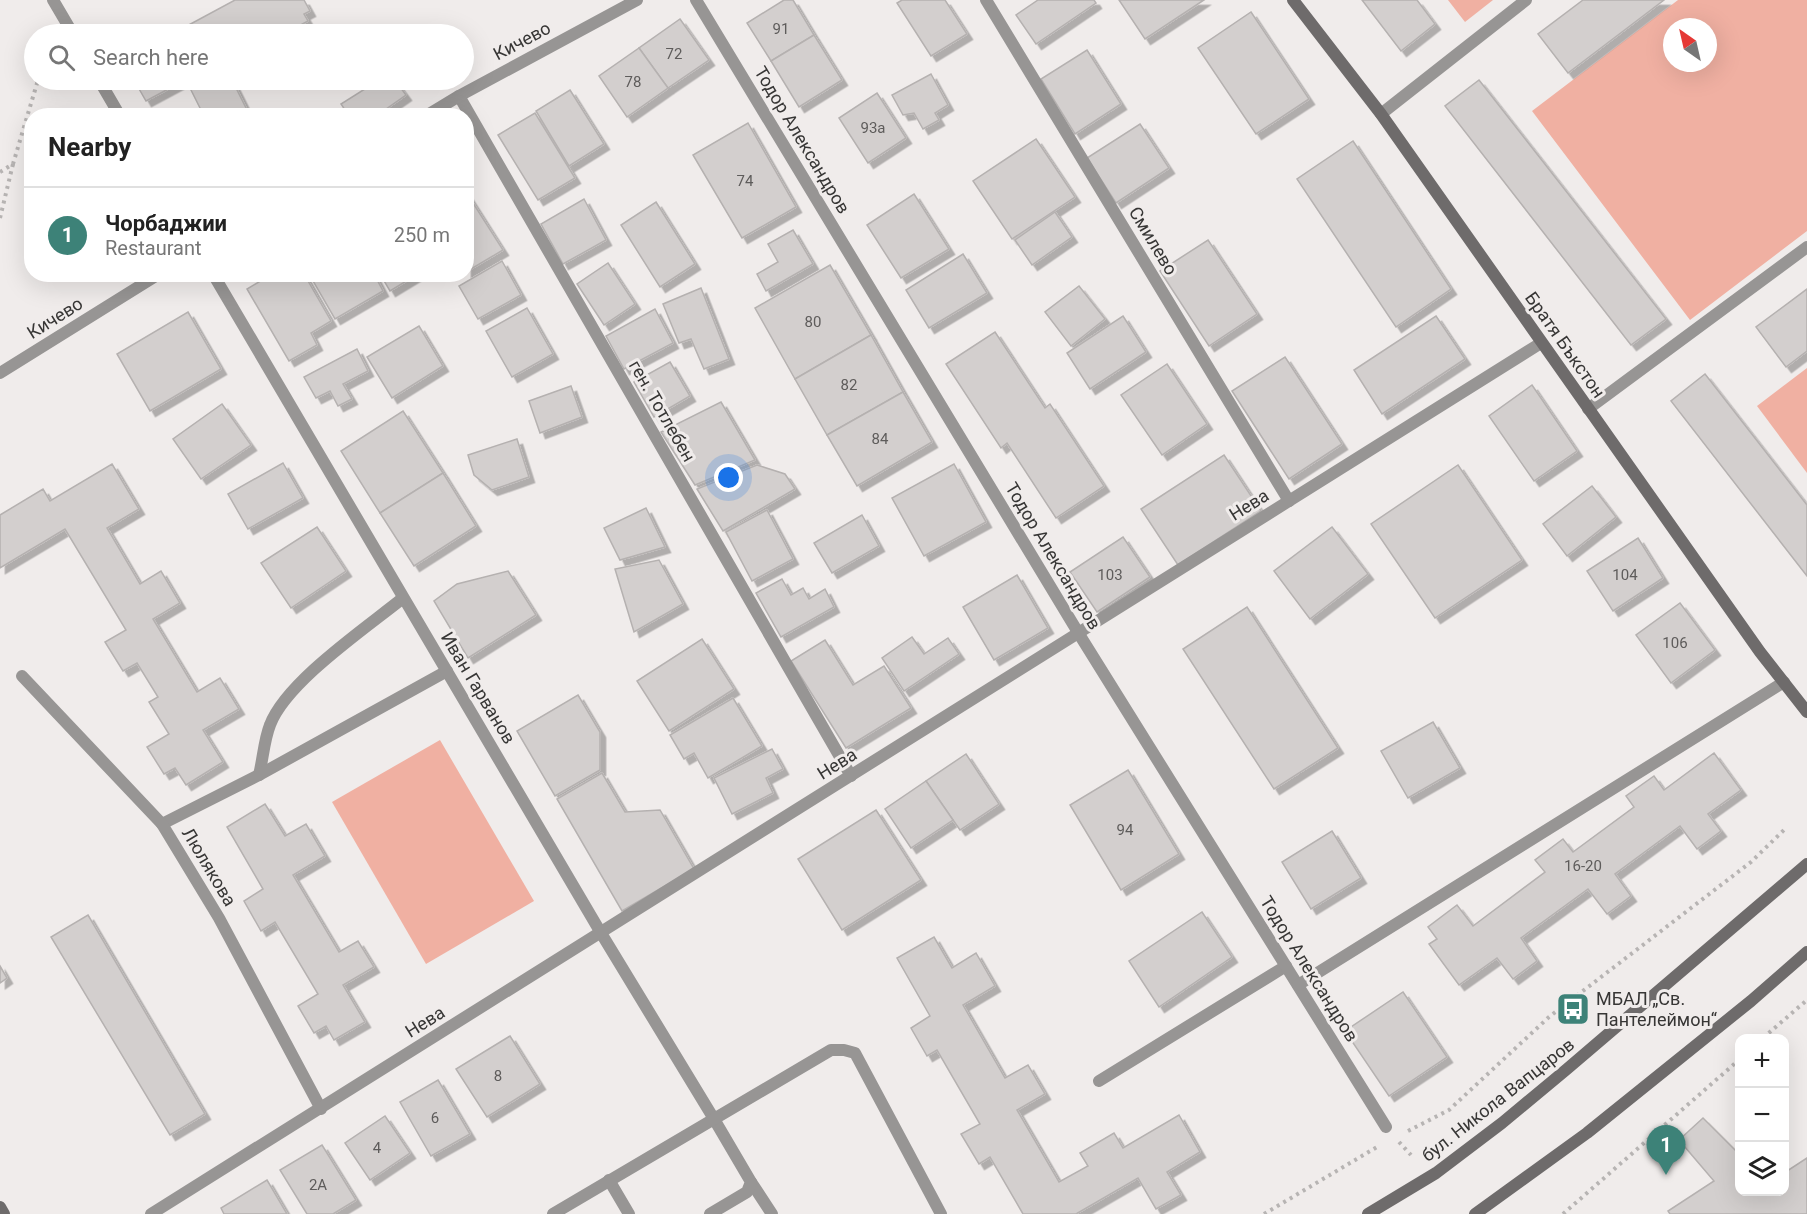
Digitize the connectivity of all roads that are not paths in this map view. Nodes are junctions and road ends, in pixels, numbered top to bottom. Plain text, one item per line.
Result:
1 (53, 0) edge
2 (637, 0) edge
3 (696, 0) edge
4 (986, 0) edge
5 (1293, 0) edge
6 (1526, 0) edge
7 (67, 24) edge
8 (474, 88) edge
9 (105, 90) edge
10 (470, 90) edge
11 (459, 96) junction
12 (115, 108) edge
13 (439, 108) edge
14 (466, 108) edge
15 (1381, 114) junction
16 (474, 122) edge
17 (1807, 247) edge
18 (146, 282) edge
19 (218, 282) edge
20 (1541, 343) junction
21 (0, 373) edge
22 (1588, 410) junction
23 (1289, 501) junction
24 (403, 598) junction
25 (1079, 633) junction
26 (447, 671) junction
27 (22, 676) dead end
28 (1784, 682) junction
29 (1807, 712) edge
30 (259, 774) junction
31 (851, 776) junction
32 (162, 824) junction
33 (1807, 864) edge
34 (601, 933) junction
35 (1807, 952) edge
36 (1286, 966) junction
37 (1298, 985) junction
38 (1099, 1081) dead end
39 (321, 1108) junction
40 (714, 1119) junction
41 (1386, 1127) dead end
42 (609, 1180) junction
43 (751, 1182) junction
44 (0, 1207) edge
45 (4, 1214) edge
46 (151, 1214) edge
47 (553, 1214) edge
48 (629, 1214) edge
49 (710, 1214) edge
50 (772, 1214) edge
51 (941, 1214) edge
52 (1368, 1214) edge
53 (1475, 1214) edge

1 - 7 street
2 - 8 street, Кичево
3 - 25 street, Тодор Александров
4 - 23 street, Смилево
5 - 15 street, Братя Бъкстон
6 - 15 street
9 - 12 street
10 - 11 street, Кичево
11 - 13 street, Кичево
11 - 14 street, ген. Тотлебен
15 - 20 street, Братя Бъкстон
16 - 31 street, ген. Тотлебен
17 - 22 street
18 - 21 street, Кичево
19 - 24 street, Иван Гарванов
20 - 22 street, Братя Бъкстон
20 - 23 street, Нева
22 - 28 street, Братя Бъкстон
23 - 25 street, Нева
24 - 26 street, Иван Гарванов
24 - 30 street
25 - 31 street, Нева
25 - 36 street, Тодор Александров
26 - 30 street
26 - 34 street, Иван Гарванов
27 - 32 street, Люлякова
28 - 29 street, Братя Бъкстон
28 - 37 street
30 - 32 street
31 - 34 street, Нева
32 - 39 street, Люлякова
33 - 52 street, бул. Никола Вапцаров
34 - 39 street, Нева
34 - 40 street, Иван Гарванов
35 - 53 street
36 - 37 street, Тодор Александров
36 - 38 street
37 - 41 street, Тодор Александров
39 - 46 street, Нева
40 - 42 street
40 - 43 street, Иван Гарванов
40 - 51 street
42 - 47 street
42 - 48 street
43 - 49 street
43 - 50 street, Иван Гарванов
44 - 45 street

